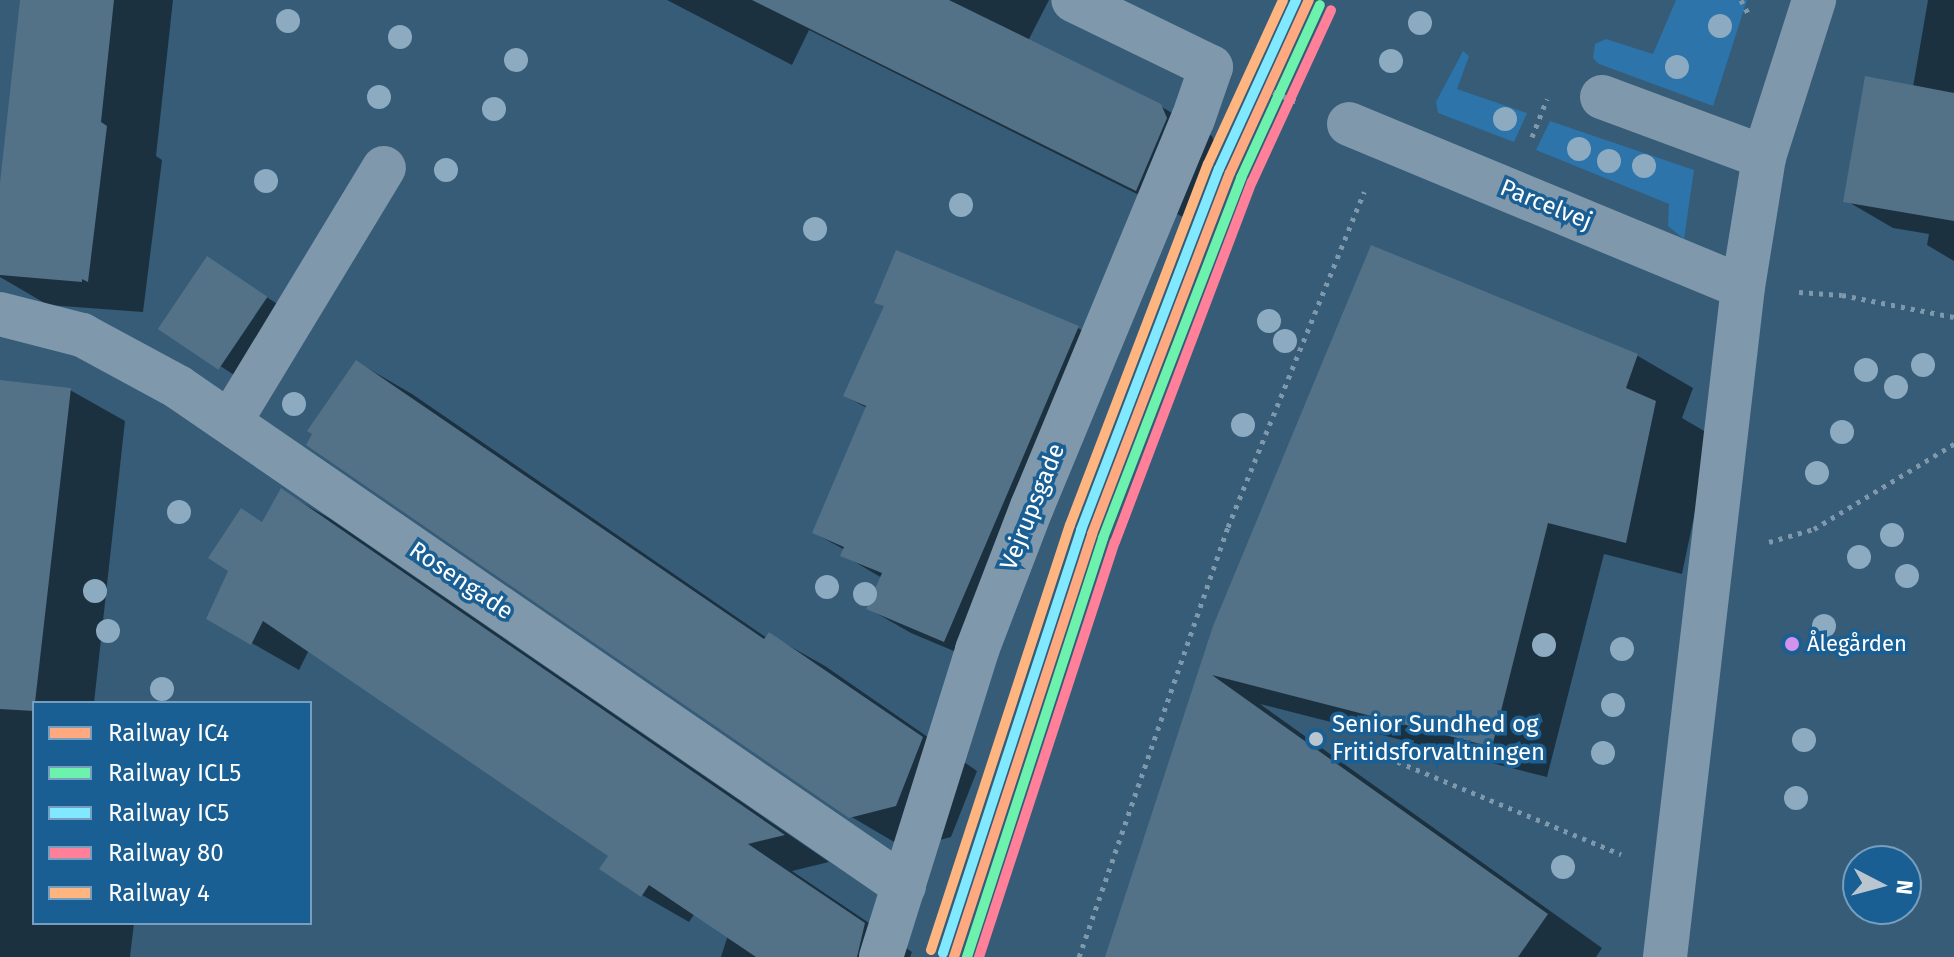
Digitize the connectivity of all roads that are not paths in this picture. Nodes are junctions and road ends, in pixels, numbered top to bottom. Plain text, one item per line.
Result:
1 (1073, 0) edge
2 (1814, 0) edge
3 (1602, 97) dead end
4 (1349, 124) road end
5 (1764, 157) junction
6 (384, 168) dead end
7 (1743, 287) junction
8 (0, 314) edge
9 (230, 422) junction
10 (904, 886) junction
11 (881, 957) edge
12 (1665, 957) edge

1 - 10 street, Vejrupsgade
2 - 5 street
3 - 5 street
4 - 7 street, Parcelvej
5 - 7 street
6 - 9 street
7 - 12 street
8 - 9 street, Rosengade
9 - 10 street, Rosengade
10 - 11 street, Vejrupsgade

